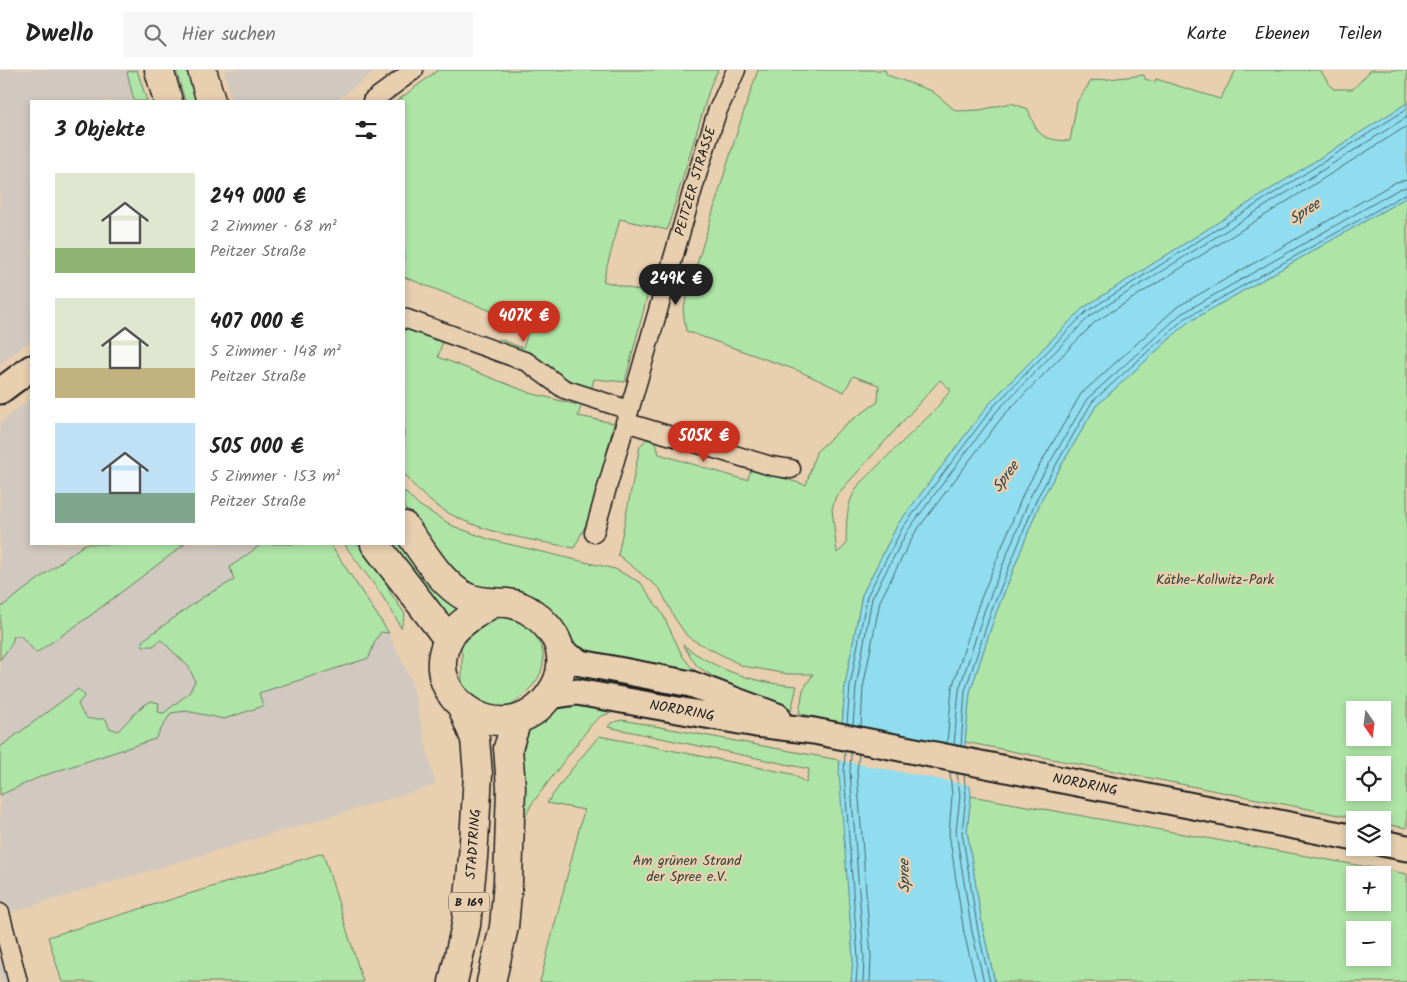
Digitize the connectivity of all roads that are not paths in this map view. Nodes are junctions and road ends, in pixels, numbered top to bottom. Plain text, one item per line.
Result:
1 (159, 70) edge
2 (202, 70) edge
3 (414, 70) edge
4 (736, 70) edge
5 (168, 100) edge
6 (211, 100) edge
7 (373, 100) edge
8 (405, 318) edge
9 (30, 369) edge
10 (0, 391) edge
11 (627, 416) junction
12 (791, 469) dead end
13 (405, 527) edge
14 (594, 533) dead end
15 (376, 545) edge
16 (491, 604) junction
17 (448, 640) junction
18 (561, 652) junction
19 (550, 696) junction
20 (462, 707) junction
21 (517, 720) junction
22 (814, 731) junction
23 (1346, 836) edge
24 (1391, 845) edge
25 (1407, 848) edge
26 (0, 913) edge
27 (3, 938) edge
28 (18, 982) edge
29 (453, 982) edge
30 (491, 982) edge

1 - 5 main road
2 - 6 main road
3 - 7 street
4 - 11 street, PEITZER STRASSE
8 - 11 street
9 - 10 main road
11 - 12 street
11 - 14 street, PEITZER STRASSE
13 - 16 main road, STADTRING / B 169
15 - 17 main road
16 - 17 main road
16 - 18 main road, STADTRING / B 169
17 - 20 main road, STADTRING / B 169
18 - 19 main road, STADTRING / B 169
18 - 22 main road, NORDRING
19 - 21 main road, STADTRING / B 169
19 - 22 main road, NORDRING
20 - 21 main road, STADTRING / B 169
20 - 29 main road, STADTRING / B 169
21 - 30 main road, B 169
22 - 23 main road, NORDRING
24 - 25 main road
26 - 27 street
27 - 28 street

